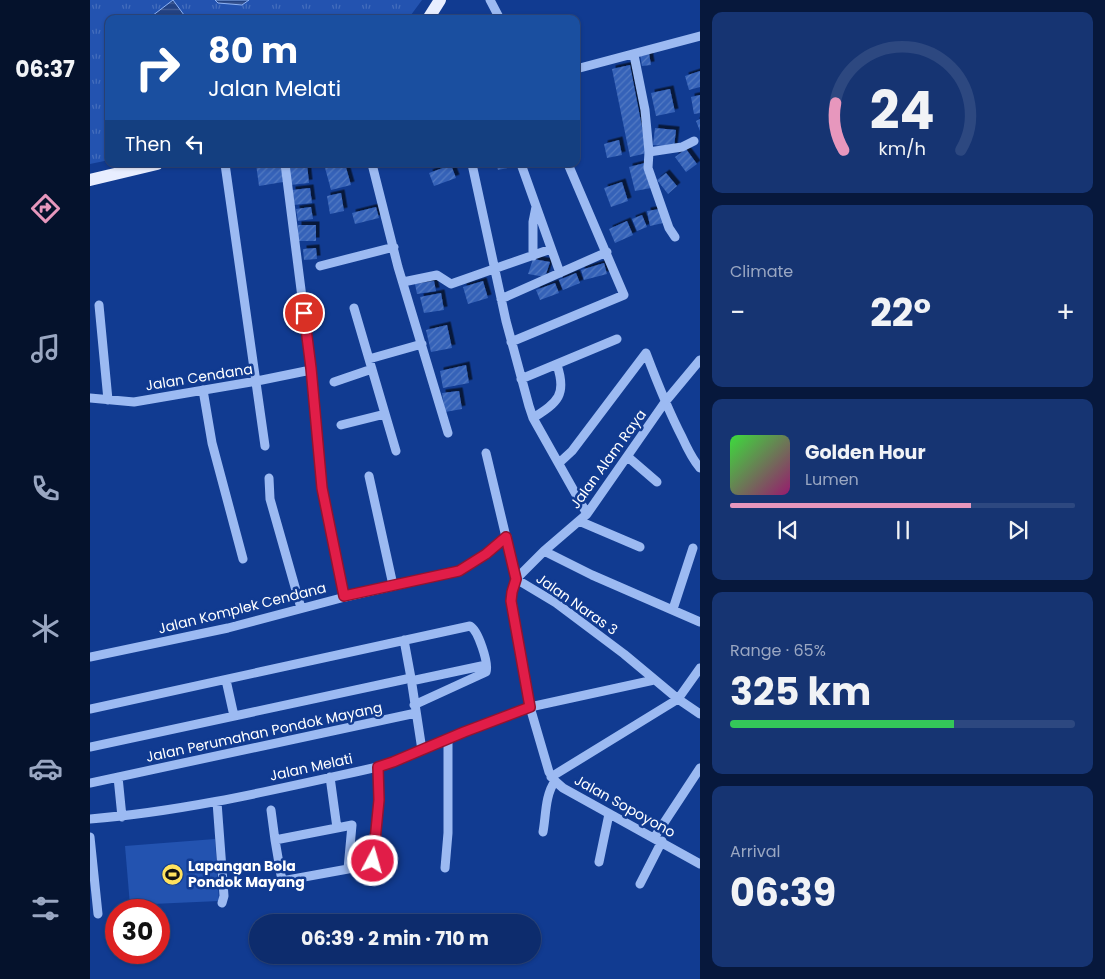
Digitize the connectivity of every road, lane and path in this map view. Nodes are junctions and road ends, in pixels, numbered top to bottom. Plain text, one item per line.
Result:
1 (440, 0) edge
2 (490, 0) edge
3 (431, 15) edge
4 (498, 15) edge
5 (700, 36) edge
6 (634, 55) junction
7 (580, 68) edge
8 (694, 141) dead end
9 (649, 152) junction
10 (144, 167) edge
11 (225, 167) edge
12 (285, 167) edge
13 (373, 167) edge
14 (473, 167) edge
15 (521, 167) edge
16 (569, 167) edge
17 (90, 180) edge
18 (536, 207) junction
19 (675, 237) dead end
20 (394, 246) junction
21 (551, 249) junction
22 (607, 252) junction
23 (533, 256) junction
24 (320, 266) dead end
25 (496, 269) junction
26 (560, 273) junction
27 (403, 282) junction
28 (501, 299) junction
29 (99, 305) dead end
30 (354, 308) dead end
31 (617, 339) dead end
32 (511, 342) junction
33 (422, 344) junction
34 (369, 359) junction
35 (700, 360) edge
36 (556, 365) junction
37 (311, 368) junction
38 (372, 369) junction
39 (521, 379) junction
40 (257, 381) junction
41 (334, 382) dead end
42 (203, 390) junction
43 (90, 398) edge
44 (108, 400) junction
45 (665, 402) junction
46 (385, 414) junction
47 (533, 418) junction
48 (341, 425) dead end
49 (448, 432) dead end
50 (266, 446) dead end
51 (396, 451) dead end
52 (486, 453) dead end
53 (628, 456) junction
54 (559, 463) junction
55 (700, 468) edge
56 (369, 476) dead end
57 (268, 478) dead end
58 (656, 482) dead end
59 (587, 514) junction
60 (579, 521) junction
61 (506, 537) junction
62 (640, 547) dead end
63 (693, 548) dead end
64 (544, 552) junction
65 (243, 559) dead end
66 (516, 579) junction
67 (393, 585) junction
68 (344, 596) junction
69 (301, 608) junction
70 (673, 609) junction
71 (700, 622) edge
72 (404, 640) junction
73 (90, 657) edge
74 (486, 665) junction
75 (700, 668) edge
76 (226, 680) junction
77 (411, 680) junction
78 (654, 680) junction
79 (678, 699) junction
80 (530, 707) junction
81 (90, 709) edge
82 (415, 709) junction
83 (700, 714) edge
84 (234, 716) junction
85 (448, 739) junction
86 (90, 747) edge
87 (422, 750) junction
88 (378, 767) junction
89 (700, 768) edge
90 (118, 777) junction
91 (330, 777) junction
92 (553, 779) junction
93 (90, 783) edge
94 (217, 802) junction
95 (271, 810) dead end
96 (609, 814) junction
97 (122, 816) junction
98 (90, 819) edge
99 (337, 828) junction
100 (543, 832) dead end
101 (658, 839) junction
102 (276, 840) junction
103 (90, 843) edge
104 (373, 861) dead end
105 (599, 862) dead end
106 (700, 864) edge
107 (445, 868) dead end
108 (640, 884) dead end
109 (222, 903) dead end
110 (98, 914) dead end

1 - 3 main road
2 - 4 street
5 - 6 street
6 - 7 street
6 - 9 street
8 - 9 street
9 - 19 street
10 - 17 main road
11 - 40 street
12 - 37 street
13 - 20 street
14 - 25 street
15 - 18 street
16 - 22 street
18 - 21 street
18 - 23 street
20 - 24 street
20 - 27 street
21 - 23 street
21 - 26 street
22 - 26 street
22 - 32 street
23 - 25 street
25 - 27 street
25 - 28 street
26 - 28 street
27 - 33 street
28 - 32 street
29 - 44 street
30 - 34 street
31 - 36 street
32 - 39 street
33 - 34 street
33 - 49 street
34 - 38 street
35 - 45 street, Jalan Alam Raya
36 - 39 street
36 - 47 street
37 - 40 street, Jalan Cendana
37 - 68 street
38 - 41 street
38 - 46 street
39 - 47 street
40 - 42 street, Jalan Cendana
40 - 50 street
42 - 44 street, Jalan Cendana
42 - 65 street
43 - 44 street, Jalan Cendana
45 - 53 street, Jalan Alam Raya
45 - 54 street
45 - 55 street
46 - 48 street
46 - 51 street
47 - 54 street
52 - 61 street, Jalan Naras 3
53 - 58 street
53 - 59 street, Jalan Alam Raya
54 - 59 street
56 - 67 street
57 - 69 street
59 - 60 street, Jalan Alam Raya
60 - 62 street
60 - 64 street, Jalan Alam Raya
61 - 66 street, Jalan Naras 3
61 - 67 street, Jalan Komplek Cendana
63 - 70 street
64 - 66 street, Jalan Alam Raya
64 - 70 street
66 - 78 street, Jalan Naras 3
66 - 80 street
67 - 68 street, Jalan Komplek Cendana
68 - 69 street, Jalan Komplek Cendana
69 - 73 street, Jalan Komplek Cendana
70 - 71 street
72 - 74 street
72 - 76 street
72 - 77 street
74 - 77 street, Jalan Perumahan Pondok Mayang
74 - 82 street, Jalan Perumahan Pondok Mayang
75 - 79 street
76 - 81 street
76 - 84 street, Jalan Perumahan Pondok Mayang
77 - 82 street
77 - 84 street, Jalan Perumahan Pondok Mayang
78 - 79 street, Jalan Naras 3
78 - 80 street, Jalan Melati
79 - 83 street, Jalan Naras 3
79 - 92 street
80 - 85 street, Jalan Melati
80 - 92 street
82 - 87 street
82 - 90 street, Jalan Perumahan Pondok Mayang
84 - 86 street, Jalan Perumahan Pondok Mayang
85 - 87 street, Jalan Melati
85 - 107 street
87 - 88 street, Jalan Melati
88 - 91 street, Jalan Melati
88 - 104 street
89 - 101 street
90 - 93 street, Jalan Perumahan Pondok Mayang
90 - 97 street
91 - 94 street, Jalan Melati
91 - 99 street
92 - 96 street, Jalan Sopoyono
92 - 100 street
94 - 97 street, Jalan Melati
94 - 109 street
95 - 102 street
96 - 101 street, Jalan Sopoyono
96 - 105 street
97 - 98 street, Jalan Melati
99 - 102 street
99 - 102 street
101 - 106 street, Jalan Sopoyono
101 - 108 street
103 - 110 street

